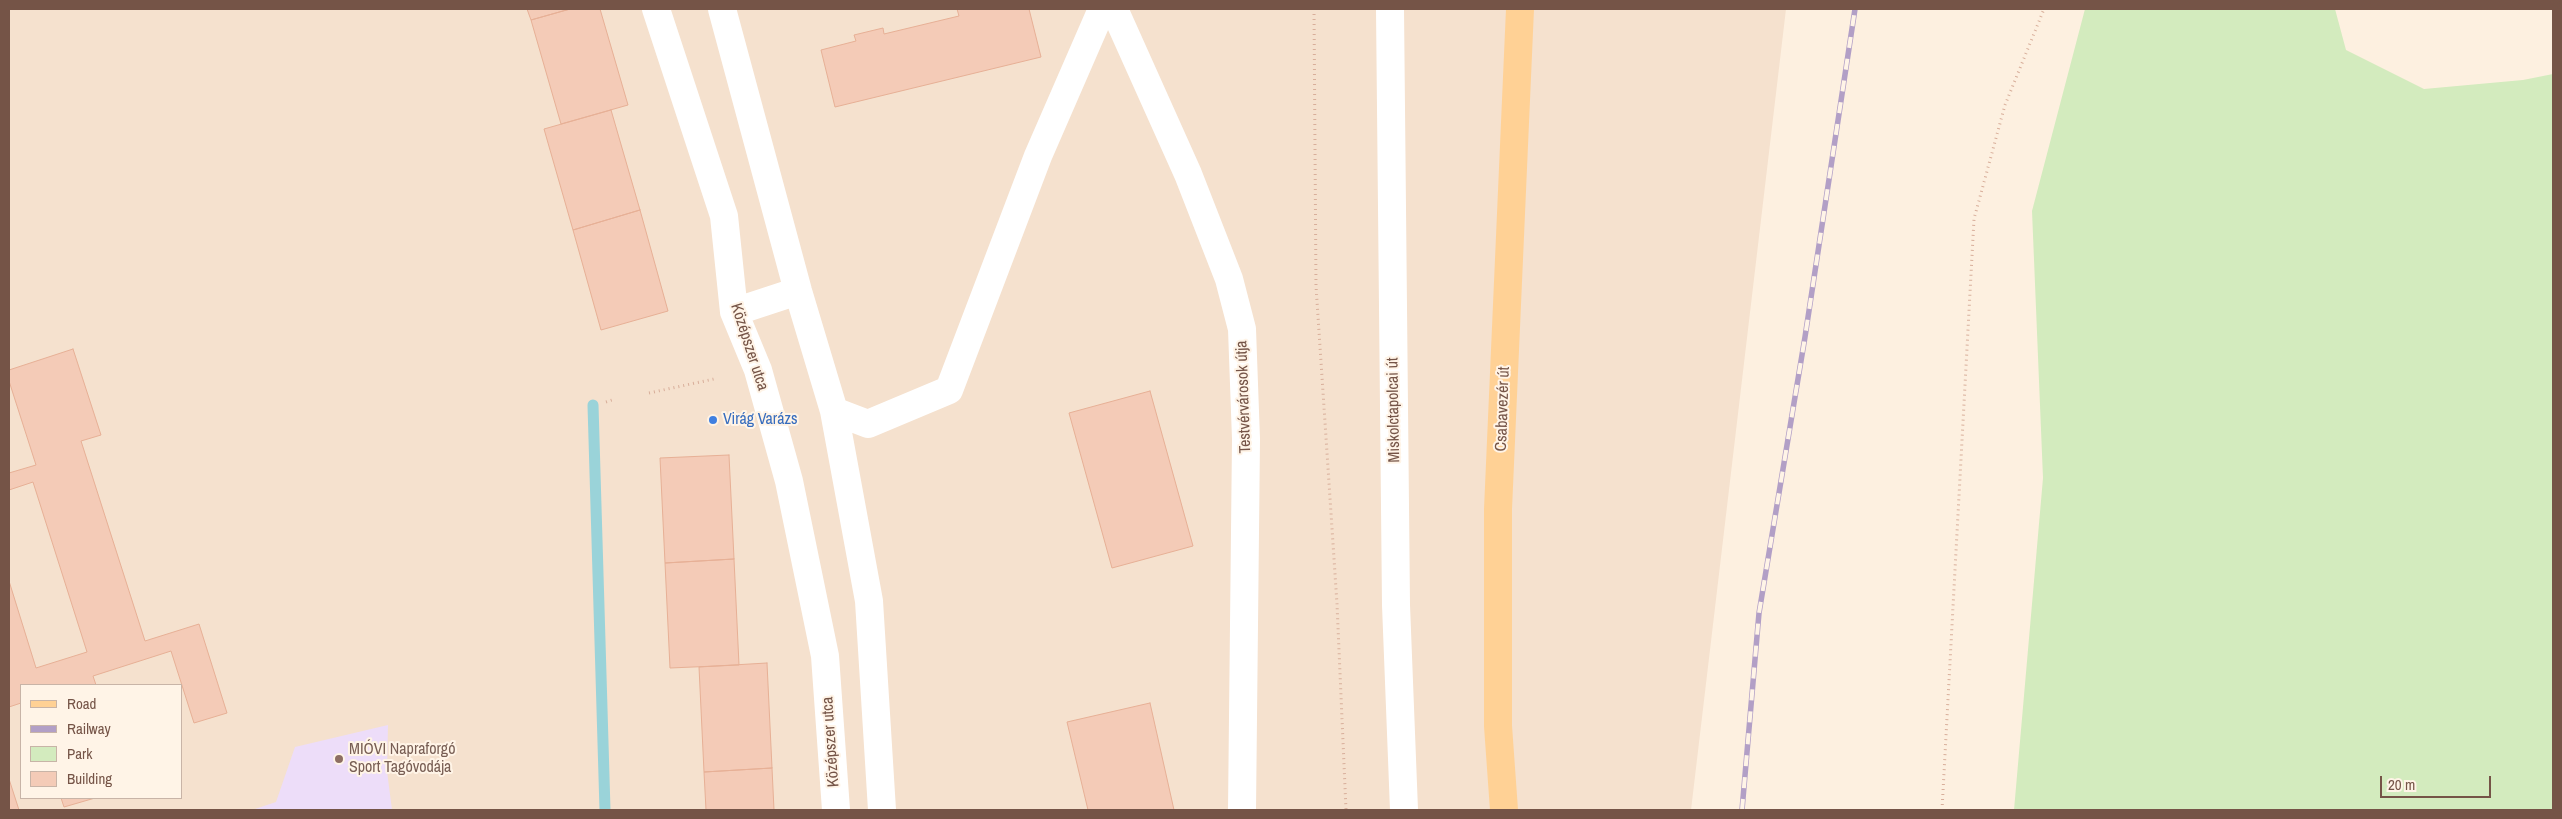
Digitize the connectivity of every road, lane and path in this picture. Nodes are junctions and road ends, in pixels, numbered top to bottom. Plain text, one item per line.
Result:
1 (656, 9) edge
2 (722, 9) edge
3 (1102, 9) edge
4 (1114, 9) edge
5 (1314, 9) edge
6 (1390, 9) edge
7 (1520, 9) edge
8 (2044, 9) edge
9 (798, 291) junction
10 (734, 312) junction
11 (714, 379) dead end
12 (650, 393) dead end
13 (612, 400) dead end
14 (606, 402) dead end
15 (834, 411) junction
16 (836, 810) edge
17 (882, 810) edge
18 (1242, 810) edge
19 (1346, 810) edge
20 (1404, 810) edge
21 (1504, 810) edge
22 (1942, 810) edge

1 - 10 street, Középszer utca
2 - 9 street
3 - 15 street
4 - 18 street, Testvérvárosok útja
5 - 19 path
6 - 20 street, Miskolctapolcai út
7 - 21 main road, Csabavezér út
8 - 22 path
9 - 10 street
9 - 15 street
10 - 16 street, Középszer utca
11 - 12 path
13 - 14 path
15 - 17 street

